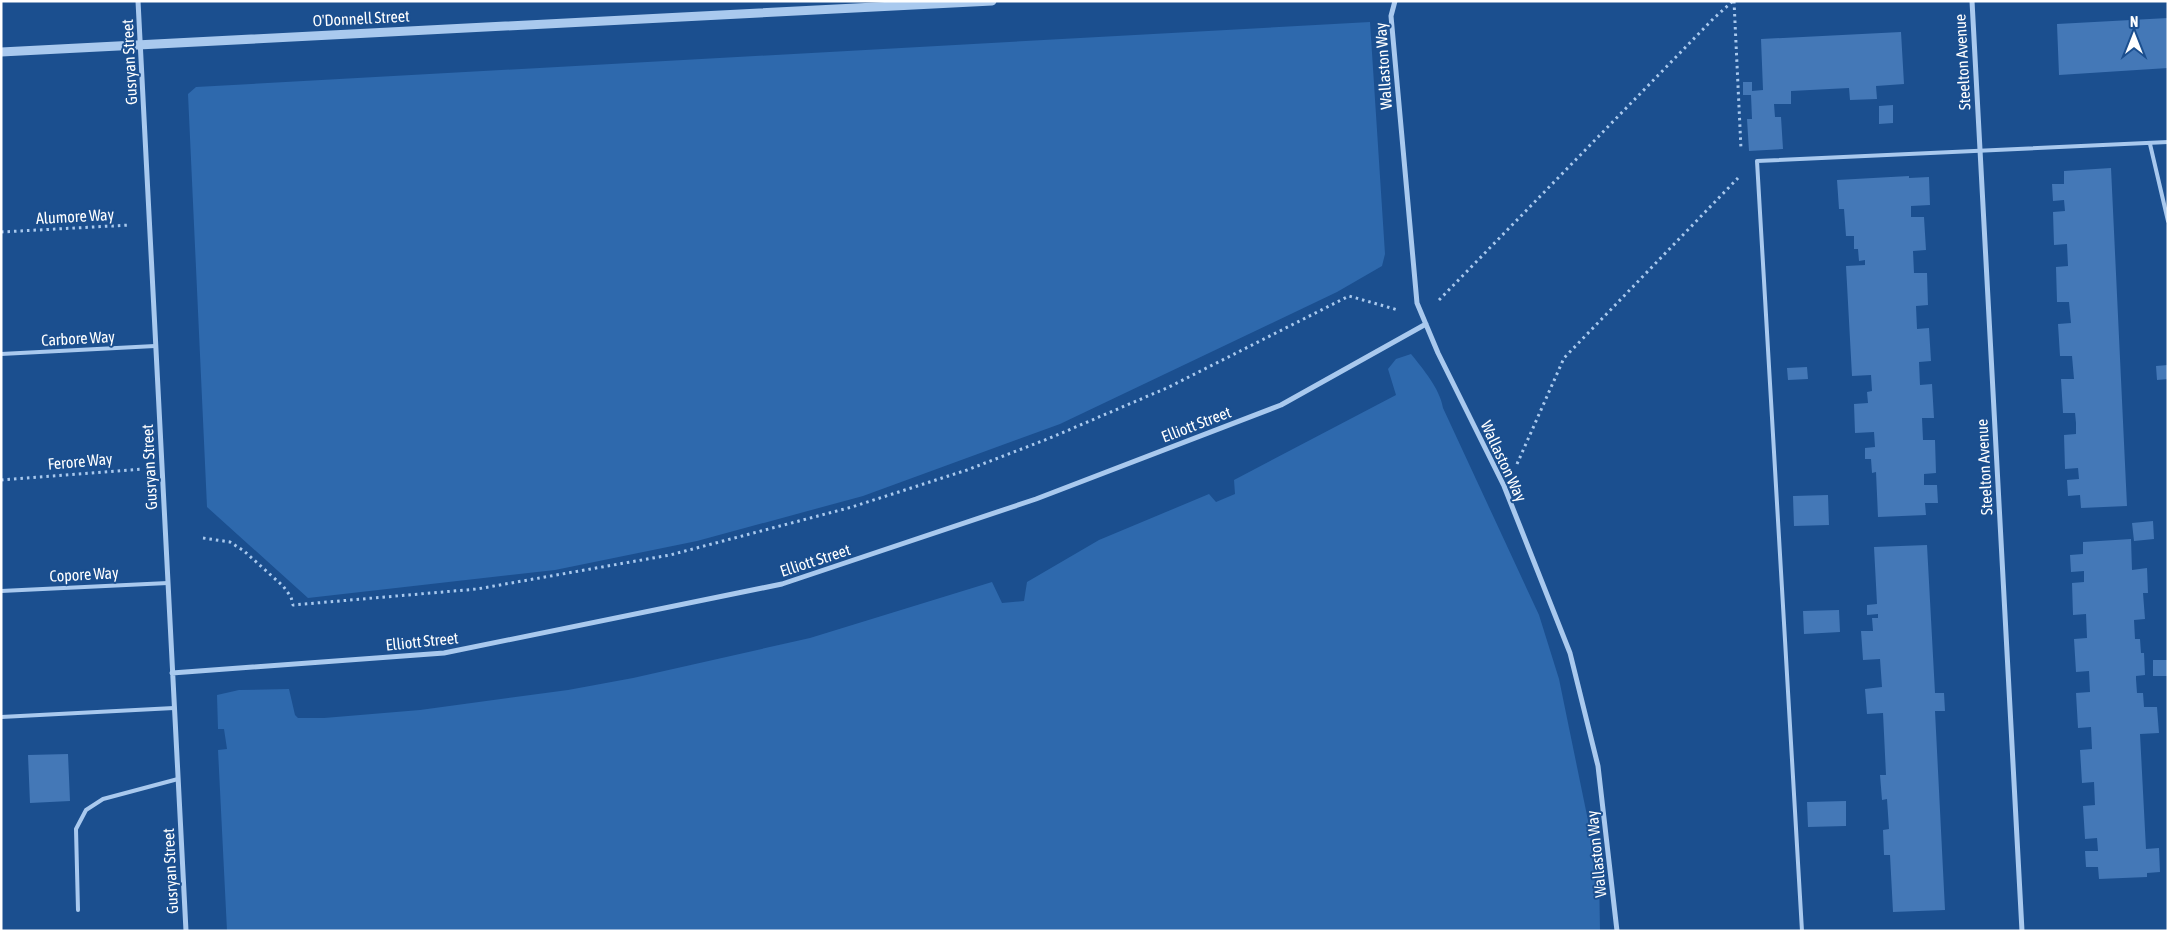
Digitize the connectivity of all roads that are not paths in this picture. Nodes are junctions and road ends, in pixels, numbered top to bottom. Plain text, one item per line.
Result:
1 (138, 1) edge
2 (992, 1) edge
3 (1395, 1) edge
4 (1972, 1) edge
5 (140, 45) junction
6 (1, 52) edge
7 (2168, 142) edge
8 (2150, 144) junction
9 (1980, 151) junction
10 (2168, 221) edge
11 (1426, 324) junction
12 (155, 346) junction
13 (1, 354) edge
14 (168, 583) junction
15 (1, 590) edge
16 (172, 673) junction
17 (174, 708) junction
18 (1, 716) edge
19 (178, 779) junction
20 (78, 910) dead end
21 (186, 931) edge
22 (1617, 931) edge
23 (1802, 931) edge
24 (2022, 931) edge

1 - 5 street, Gusryan Street
2 - 5 street, O'Donnell Street
3 - 11 street, Wallaston Way
4 - 9 street, Steelton Avenue
5 - 6 street, O'Donnell Street
5 - 12 street, Gusryan Street
7 - 8 lane
8 - 9 lane
8 - 10 lane
9 - 23 lane
9 - 24 street, Steelton Avenue
11 - 16 street, Elliott Street
11 - 22 street, Wallaston Way
12 - 13 lane, Carbore Way
12 - 14 street, Gusryan Street
14 - 15 lane, Copore Way
14 - 16 street, Gusryan Street
16 - 17 street, Gusryan Street
17 - 18 lane
17 - 19 street, Gusryan Street
19 - 20 lane
19 - 21 street, Gusryan Street

